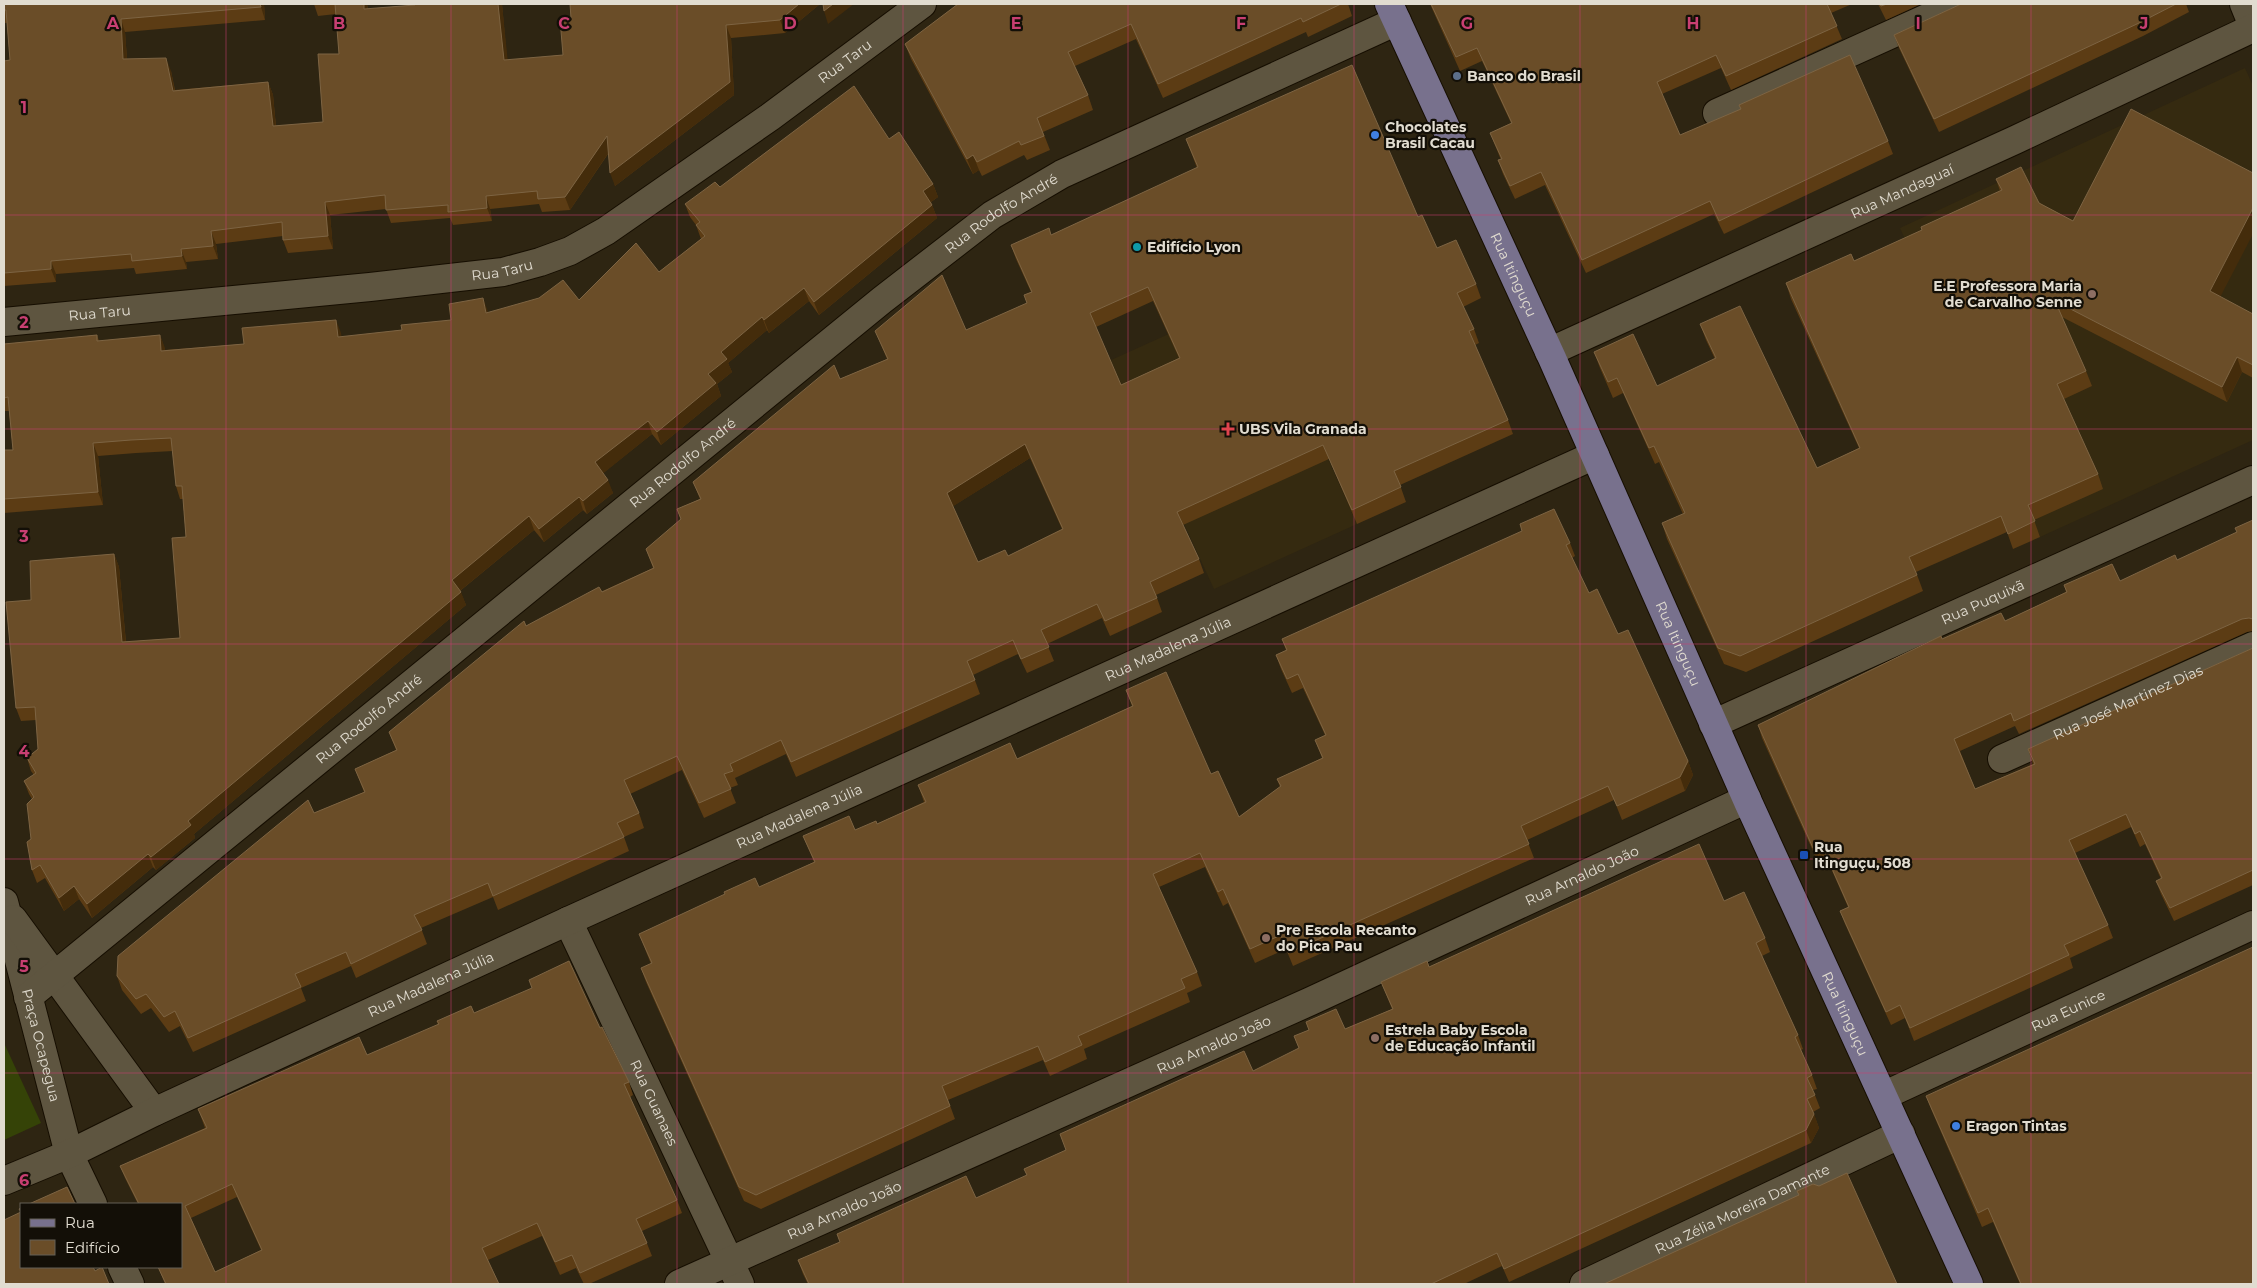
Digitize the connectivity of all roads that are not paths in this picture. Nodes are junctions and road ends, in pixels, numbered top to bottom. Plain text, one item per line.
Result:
1 (922, 4) edge
2 (1958, 4) edge
3 (2244, 4) edge
4 (1393, 12) edge
5 (2253, 27) edge
6 (1717, 113) dead end
7 (4, 322) edge
8 (1549, 352) junction
9 (1595, 456) junction
10 (2253, 480) edge
11 (2253, 646) edge
12 (1713, 724) junction
13 (2002, 759) dead end
14 (1747, 799) junction
15 (4, 905) edge
16 (568, 921) junction
17 (2253, 926) edge
18 (54, 975) junction
19 (28, 997) junction
20 (1883, 1096) junction
21 (154, 1112) junction
22 (1901, 1134) junction
23 (69, 1154) junction
24 (4, 1181) edge
25 (93, 1203) edge
26 (122, 1268) edge
27 (735, 1273) edge
28 (130, 1284) edge
29 (679, 1284) edge
30 (1584, 1284) edge
31 (1969, 1284) edge

1 - 7 street, Rua Taru
2 - 6 street
3 - 5 street
4 - 8 main road, Rua Itinguçu
4 - 18 street, Rua Rodolfo André
5 - 8 street, Rua Mandaguaí
8 - 9 main road, Rua Itinguçu
9 - 12 main road, Rua Itinguçu
9 - 16 street, Rua Madalena Júlia
10 - 12 street, Rua Puquixã
11 - 13 street, Rua José Martinez Dias
12 - 14 main road, Rua Itinguçu
14 - 20 main road, Rua Itinguçu
14 - 27 street, Rua Arnaldo João
15 - 18 street, Praça Ocapegua
15 - 19 street, Praça Ocapegua
16 - 21 street, Rua Madalena Júlia
16 - 27 street, Rua Guanaes
17 - 20 street, Rua Eunice
18 - 19 street, Rua Rodolfo André
18 - 21 street, Praça Ocapegua
19 - 23 street, Praça Ocapegua
20 - 22 main road, Rua Itinguçu
21 - 23 street, Rua Madalena Júlia
22 - 30 street, Rua Zélia Moreira Damante
22 - 31 main road, Rua Itinguçu
23 - 24 street, Rua Madalena Júlia
23 - 25 street, Praça Ocapegua
26 - 28 street
27 - 29 street, Rua Arnaldo João

